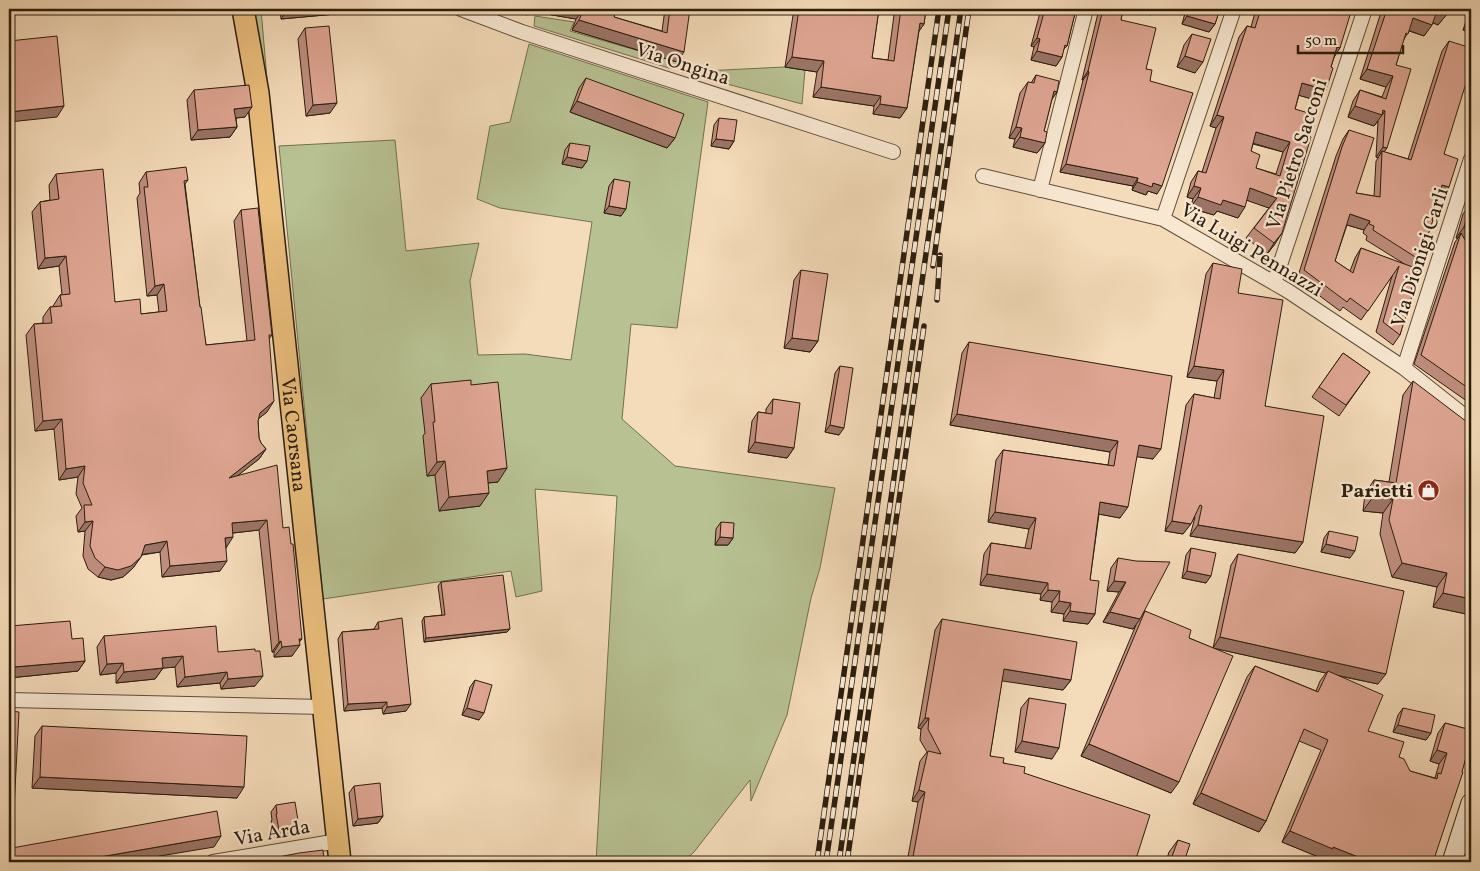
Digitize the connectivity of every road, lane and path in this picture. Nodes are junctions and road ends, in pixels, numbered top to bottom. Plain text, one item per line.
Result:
1 (243, 9) edge
2 (461, 9) edge
3 (1086, 9) edge
4 (1234, 9) edge
5 (1365, 9) edge
6 (893, 152) dead end
7 (1471, 159) edge
8 (982, 176) dead end
9 (1040, 190) junction
10 (1163, 219) junction
11 (1274, 283) junction
12 (1404, 368) junction
13 (1471, 422) edge
14 (9, 700) edge
15 (324, 707) junction
16 (1471, 803) edge
17 (338, 841) junction
18 (213, 862) edge
19 (340, 862) edge
20 (1454, 862) edge

1 - 15 main road, Via Caorsana
2 - 6 street, Via Ongina
3 - 9 street
4 - 10 street
5 - 11 street, Via Pietro Sacconi
7 - 12 street, Via Dionigi Carli
8 - 9 street, Via Luigi Pennazzi
9 - 10 street, Via Luigi Pennazzi
10 - 11 street, Via Luigi Pennazzi
11 - 12 street, Via Luigi Pennazzi
12 - 13 street, Via Luigi Pennazzi
14 - 15 street
15 - 17 main road, Via Caorsana
16 - 20 main road
17 - 18 street, Via Arda
17 - 19 main road, Via Caorsana

